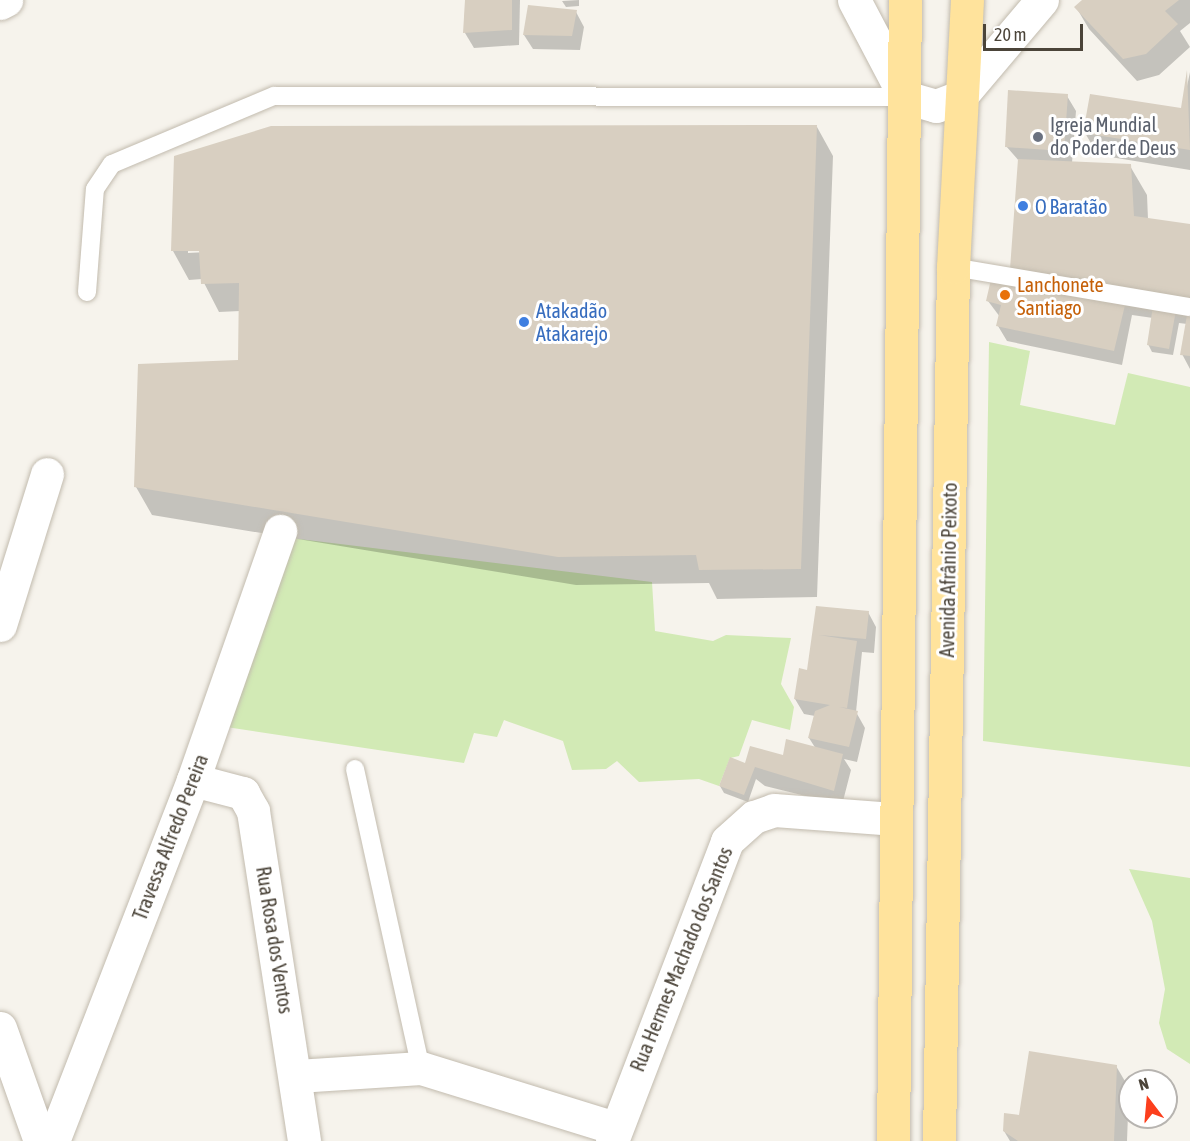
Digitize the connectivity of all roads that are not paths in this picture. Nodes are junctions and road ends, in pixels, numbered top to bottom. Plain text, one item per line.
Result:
1 (6, 0) edge
2 (854, 0) edge
3 (905, 0) edge
4 (967, 0) edge
5 (1042, 0) edge
6 (0, 3) edge
7 (960, 96) junction
8 (905, 98) junction
9 (953, 267) junction
10 (87, 292) dead end
11 (1190, 307) edge
12 (47, 474) dead end
13 (280, 531) dead end
14 (0, 625) edge
15 (355, 769) dead end
16 (193, 780) junction
17 (893, 819) junction
18 (0, 1028) edge
19 (421, 1068) junction
20 (297, 1076) junction
21 (614, 1134) edge
22 (40, 1141) edge
23 (53, 1141) edge
24 (304, 1141) edge
25 (893, 1141) edge
26 (939, 1141) edge

1 - 6 street
2 - 8 street
3 - 8 main road
4 - 7 main road, Avenida Afrânio Peixoto
5 - 7 street
7 - 8 street
7 - 9 main road, Avenida Afrânio Peixoto
8 - 10 lane
8 - 17 main road
9 - 11 lane
9 - 26 main road, Avenida Afrânio Peixoto
12 - 14 street
13 - 16 street, Travessa Alfredo Pereira
15 - 19 lane
16 - 20 street, Rua Rosa dos Ventos
16 - 23 street, Travessa Alfredo Pereira
17 - 21 street, Rua Hermes Machado dos Santos
17 - 25 main road
18 - 22 street
19 - 20 street
19 - 21 street
20 - 24 street, Rua Rosa dos Ventos

